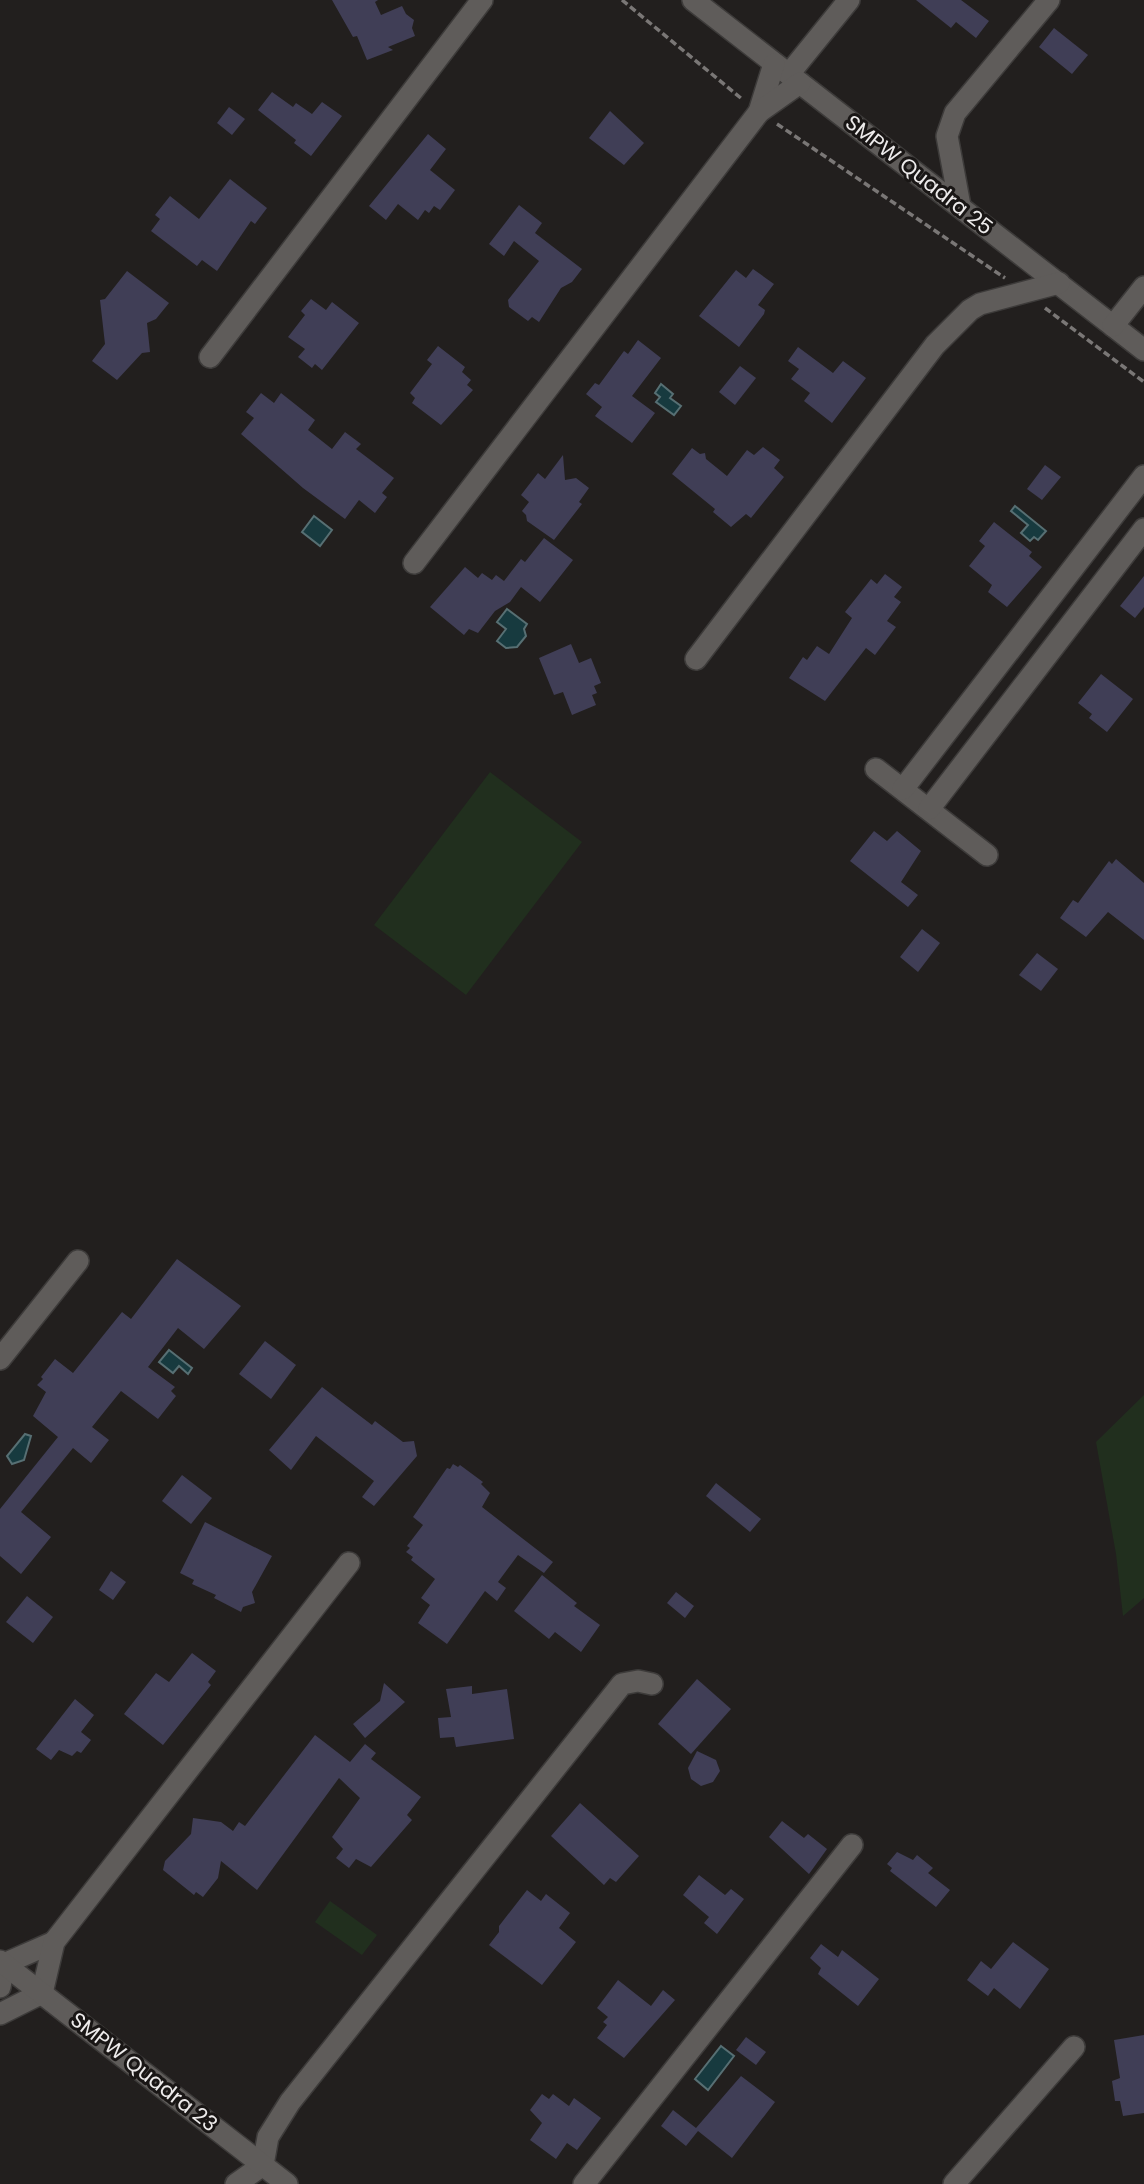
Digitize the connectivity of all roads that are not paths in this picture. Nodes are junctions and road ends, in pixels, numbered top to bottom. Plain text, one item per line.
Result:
1 (482, 0) edge
2 (693, 0) edge
3 (849, 0) edge
4 (1049, 0) edge
5 (788, 74) junction
6 (759, 113) junction
7 (960, 206) junction
8 (1059, 283) junction
9 (1144, 287) edge
10 (1113, 326) junction
11 (1144, 350) edge
12 (210, 356) dead end
13 (1144, 475) edge
14 (1144, 530) edge
15 (414, 563) dead end
16 (1023, 633) junction
17 (1049, 654) junction
18 (696, 659) dead end
19 (876, 769) dead end
20 (902, 789) junction
21 (929, 809) junction
22 (987, 855) dead end
23 (78, 1261) dead end
24 (0, 1359) edge
25 (349, 1563) dead end
26 (652, 1684) dead end
27 (852, 1845) dead end
28 (54, 1942) junction
29 (2, 1962) edge
30 (0, 1987) edge
31 (42, 1993) junction
32 (0, 2014) edge
33 (1074, 2047) dead end
34 (262, 2165) junction
35 (236, 2184) edge
36 (287, 2184) edge
37 (584, 2184) edge
38 (954, 2184) edge

1 - 12 street
2 - 5 street, SMPW Quadra 25
3 - 5 street
4 - 7 street
5 - 6 street
5 - 6 street
5 - 7 street, SMPW Quadra 25
6 - 15 street
7 - 8 street, SMPW Quadra 25
8 - 10 street, SMPW Quadra 25
8 - 18 street
9 - 10 street
10 - 11 street, SMPW Quadra 25
13 - 16 street
14 - 17 street
16 - 17 street
16 - 20 street
17 - 21 street
19 - 20 street
20 - 21 street
21 - 22 street
23 - 24 street
25 - 28 street
26 - 34 street
27 - 37 street
28 - 29 street
28 - 31 street
29 - 30 street
29 - 31 street, SMPW Quadra 23
31 - 32 street
31 - 34 street, SMPW Quadra 23
33 - 38 street
34 - 35 street
34 - 36 street, SMPW Quadra 23

